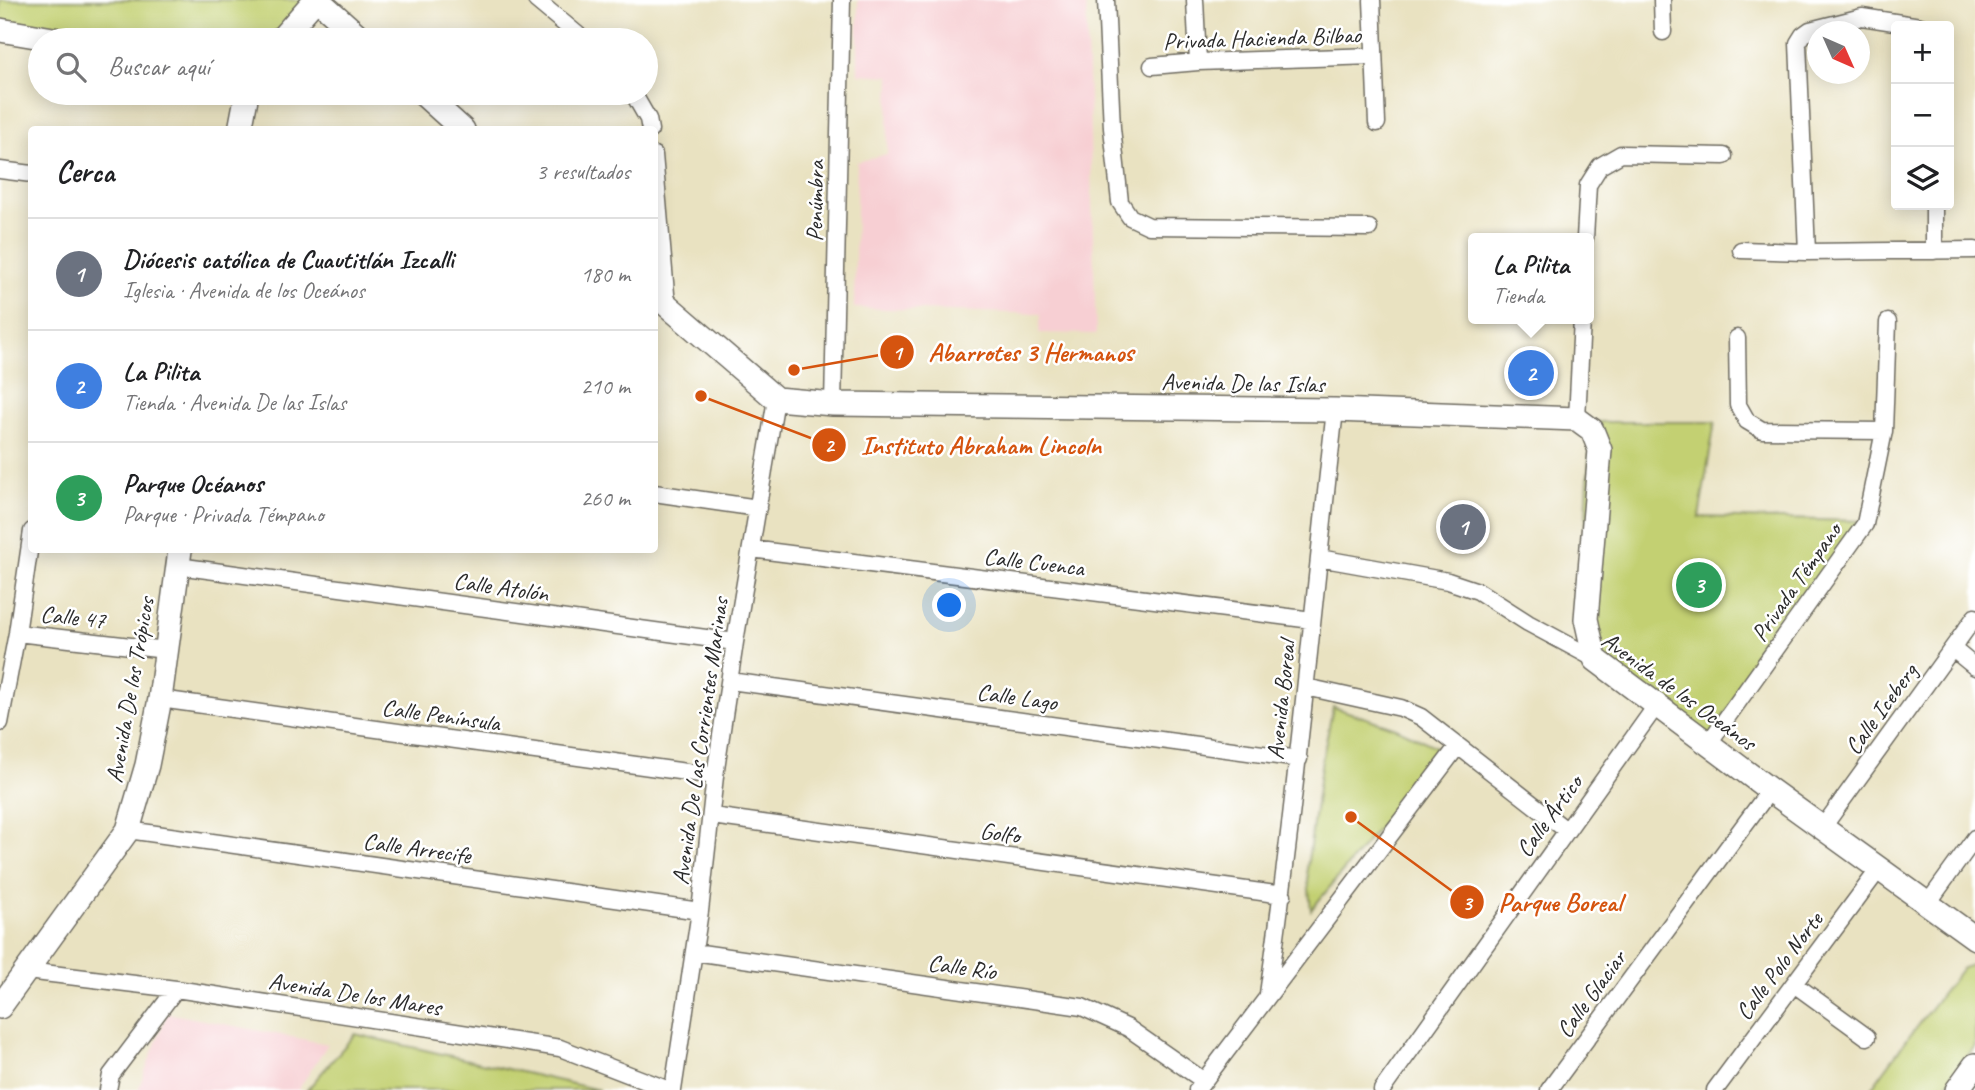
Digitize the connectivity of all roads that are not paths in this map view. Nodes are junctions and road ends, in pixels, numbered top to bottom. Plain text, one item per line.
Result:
1 (317, 0) edge
2 (536, 0) edge
3 (842, 0) edge
4 (1106, 0) edge
5 (1195, 0) edge
6 (1372, 0) edge
7 (1662, 0) edge
8 (1863, 0) edge
9 (1862, 17) junction
10 (1891, 22) edge
11 (291, 28) edge
12 (349, 28) edge
13 (570, 28) edge
14 (0, 30) edge
15 (1662, 32) dead end
16 (28, 35) edge
17 (1374, 56) junction
18 (1198, 62) junction
19 (1152, 66) dead end
20 (245, 105) edge
21 (435, 105) edge
22 (640, 105) edge
23 (1377, 123) dead end
24 (241, 126) edge
25 (459, 126) edge
26 (649, 126) edge
27 (1724, 156) dead end
28 (0, 170) edge
29 (28, 174) edge
30 (1934, 210) edge
31 (1369, 228) dead end
32 (1585, 233) edge
33 (658, 237) edge
34 (1741, 250) dead end
35 (1975, 250) edge
36 (1934, 251) junction
37 (1807, 252) junction
38 (661, 299) edge
39 (1888, 322) dead end
40 (1582, 324) edge
41 (1737, 338) dead end
42 (776, 399) junction
43 (833, 404) junction
44 (1335, 410) junction
45 (1577, 419) junction
46 (1884, 431) junction
47 (658, 494) edge
48 (758, 508) junction
49 (751, 550) junction
50 (29, 553) edge
51 (179, 558) edge
52 (1319, 558) junction
53 (1975, 617) edge
54 (1312, 620) junction
55 (17, 633) junction
56 (735, 642) junction
57 (1953, 649) junction
58 (166, 650) junction
59 (1595, 659) junction
60 (1975, 667) edge
61 (730, 681) junction
62 (1306, 687) junction
63 (160, 699) junction
64 (1656, 706) junction
65 (0, 723) edge
66 (1708, 744) junction
67 (1457, 747) junction
68 (1299, 759) junction
69 (715, 775) junction
70 (1770, 790) junction
71 (712, 816) junction
72 (1823, 827) junction
73 (128, 830) junction
74 (1566, 830) junction
75 (1975, 838) edge
76 (1879, 869) junction
77 (1283, 895) junction
78 (1928, 903) junction
79 (700, 911) junction
80 (1975, 938) edge
81 (694, 952) junction
82 (27, 971) junction
83 (1794, 984) junction
84 (176, 989) junction
85 (1268, 994) junction
86 (0, 1007) edge
87 (1867, 1037) dead end
88 (1975, 1065) edge
89 (1200, 1085) edge
90 (1390, 1087) edge
91 (1717, 1089) edge
92 (107, 1090) edge
93 (671, 1090) edge
94 (1549, 1090) edge
95 (1957, 1090) edge

1 - 11 street
1 - 12 street
2 - 13 street
3 - 43 street, Penúmbra
4 - 31 street
5 - 18 street
6 - 17 street, Privada Hacienda Bilbao
7 - 15 street
8 - 9 street
9 - 10 street
9 - 37 street
14 - 16 street
17 - 18 street, Privada Hacienda Bilbao
17 - 23 street, Privada Hacienda Bilbao
18 - 19 street, Privada Hacienda Bilbao
20 - 24 street
21 - 25 street
22 - 26 street
27 - 32 street
28 - 29 street
30 - 36 street
33 - 38 street
34 - 37 street
35 - 36 street
36 - 37 street
38 - 42 street
39 - 46 street, Privada Témpano
40 - 45 street
41 - 46 street
42 - 43 street, Avenida De las Islas
42 - 48 street, Avenida De Las Corrientes Marinas
43 - 44 street, Avenida De las Islas
44 - 45 street, Avenida De las Islas
44 - 52 street, Avenida Boreal
45 - 59 street
46 - 66 street, Privada Témpano
47 - 48 street
48 - 49 street, Avenida De Las Corrientes Marinas
49 - 54 street, Calle Cuenca
49 - 56 street, Avenida De Las Corrientes Marinas
50 - 55 street
51 - 56 street, Calle Atolón
51 - 58 street, Avenida De los Trópicos
52 - 54 street, Avenida Boreal
52 - 59 street, Avenida de los Oceános
53 - 57 street, Calle Iceberg
54 - 62 street, Avenida Boreal
55 - 58 street, Calle 47
55 - 65 street
56 - 61 street, Avenida De Las Corrientes Marinas
57 - 60 street
57 - 72 street, Calle Iceberg
58 - 63 street, Avenida De los Trópicos
59 - 64 street, Avenida de los Oceános
61 - 68 street, Calle Lago
61 - 69 street, Avenida De Las Corrientes Marinas
62 - 67 street
62 - 68 street, Avenida Boreal
63 - 69 street, Calle Península
63 - 73 street, Avenida De los Trópicos
64 - 66 street, Avenida de los Oceános
64 - 74 street, Calle Ártico
66 - 70 street, Avenida de los Oceános
67 - 74 street
67 - 85 street, Avenida Boreal
68 - 77 street, Avenida Boreal
69 - 71 street, Avenida De Las Corrientes Marinas
70 - 72 street, Avenida de los Oceános
70 - 94 street, Calle Glaciar
71 - 77 street, Golfo
71 - 79 street, Avenida De Las Corrientes Marinas
72 - 76 street, Avenida de los Oceános
73 - 79 street, Calle Arrecife
73 - 82 street, Avenida De los Trópicos
74 - 90 street, Calle Ártico
75 - 78 street
76 - 78 street, Avenida de los Oceános
76 - 83 street, Calle Polo Norte
77 - 85 street, Avenida Boreal
78 - 80 street, Avenida de los Oceános
79 - 81 street, Avenida De Las Corrientes Marinas
81 - 89 street, Calle Río
81 - 93 street, Avenida De Las Corrientes Marinas
82 - 84 street, Avenida De los Mares
82 - 86 street, Avenida De los Trópicos
83 - 87 street
83 - 91 street, Calle Polo Norte
84 - 92 street
84 - 93 street, Avenida De los Mares
85 - 89 street, Avenida Boreal
88 - 95 street

